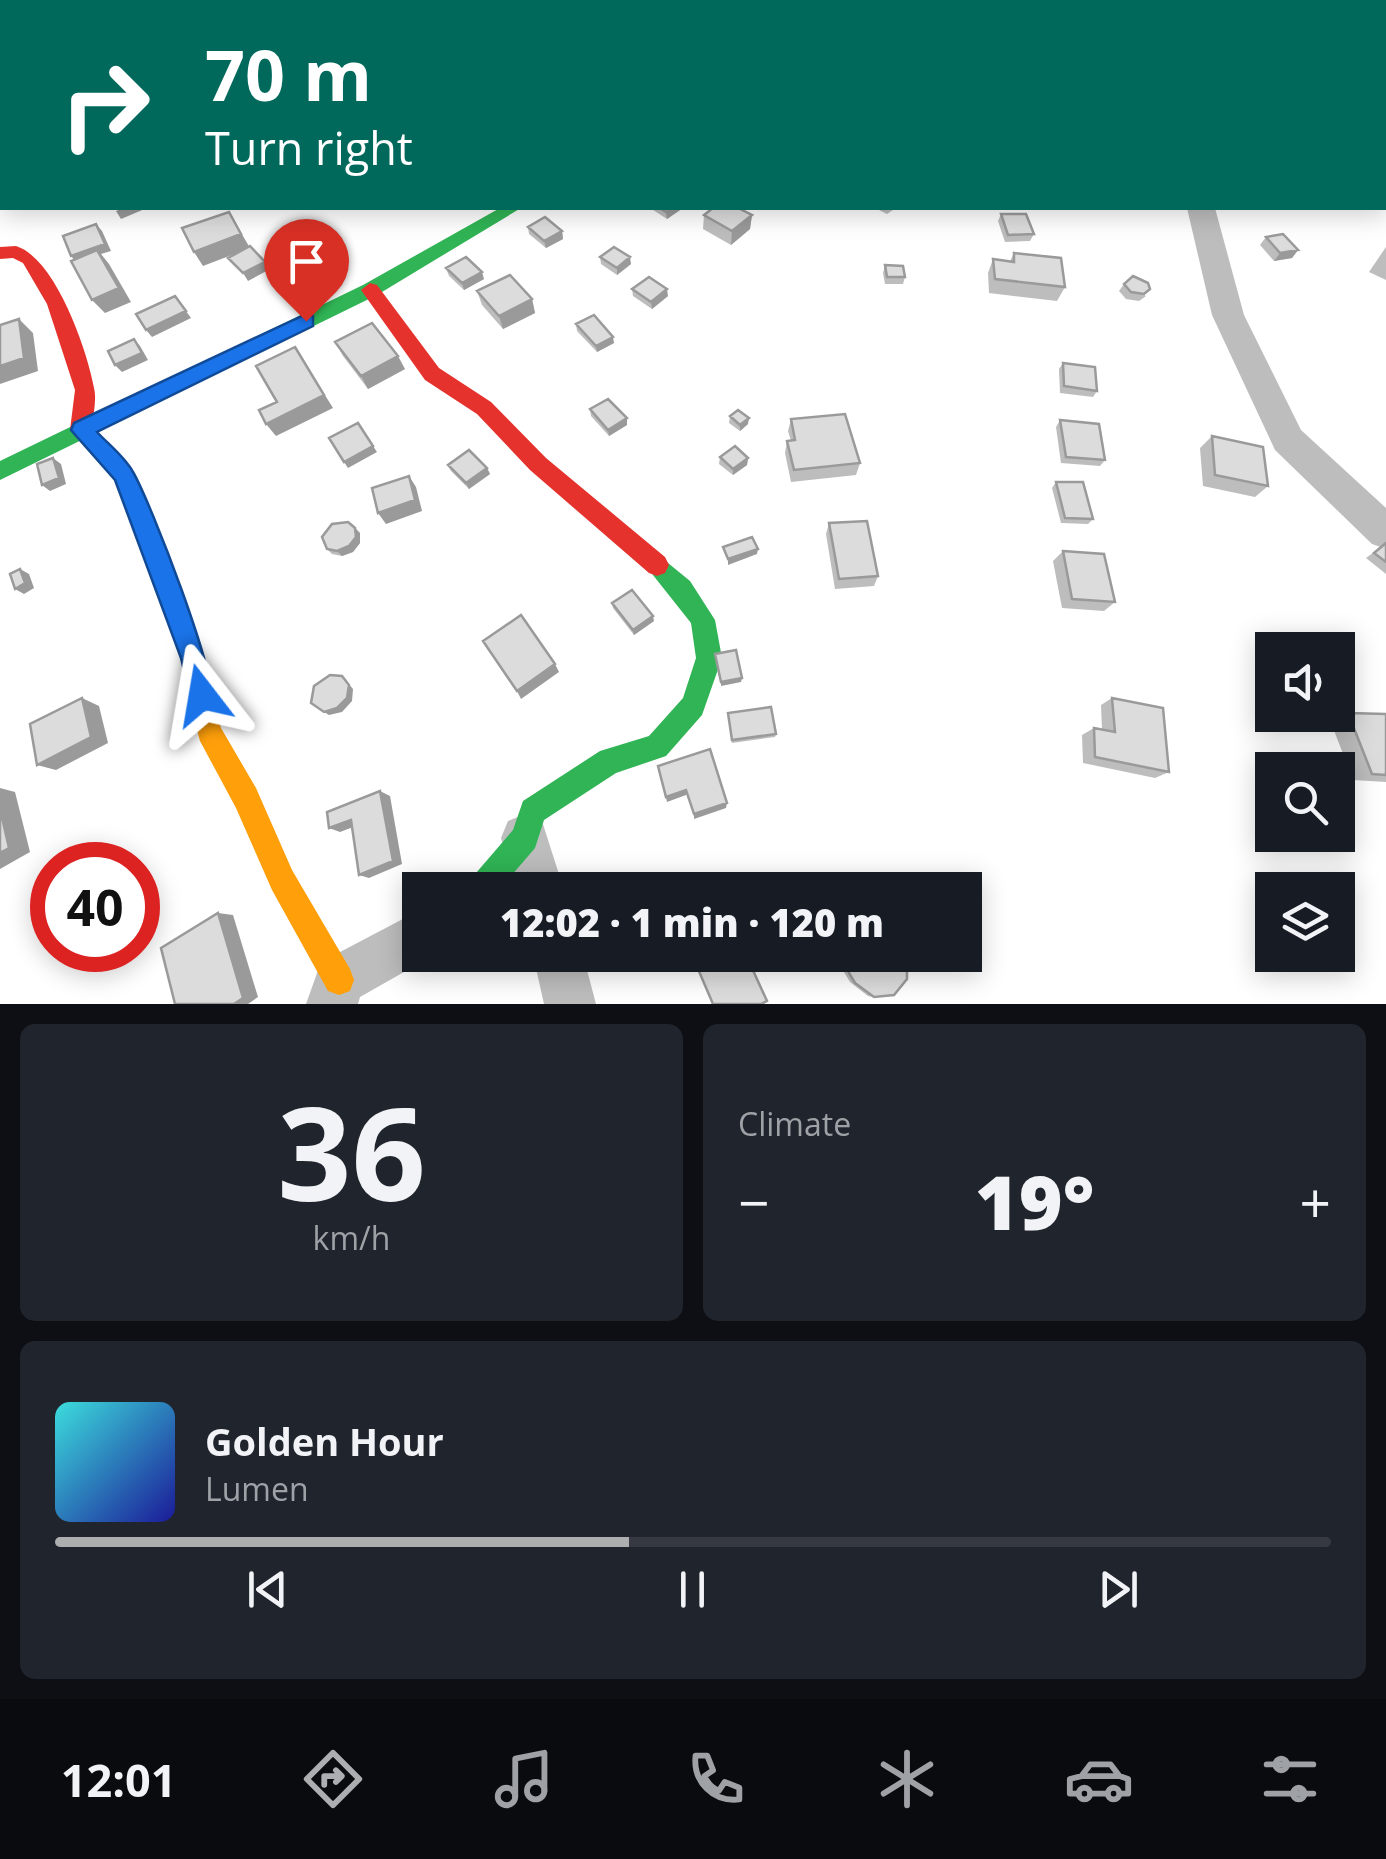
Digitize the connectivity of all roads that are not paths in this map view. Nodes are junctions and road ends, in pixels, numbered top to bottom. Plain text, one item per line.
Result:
1 (509, 210) edge
2 (1202, 210) edge
3 (0, 253) edge
4 (370, 290) junction
5 (81, 430) junction
6 (0, 472) edge
7 (1386, 532) edge
8 (525, 838) junction
9 (496, 872) edge
10 (535, 872) edge
11 (402, 948) edge
12 (562, 972) edge
13 (336, 992) edge
14 (570, 1004) edge

1 - 4 street
2 - 7 street
3 - 5 street
4 - 5 street
4 - 8 street
5 - 6 street
5 - 13 street
8 - 9 street
8 - 10 street
11 - 13 street
12 - 14 street

